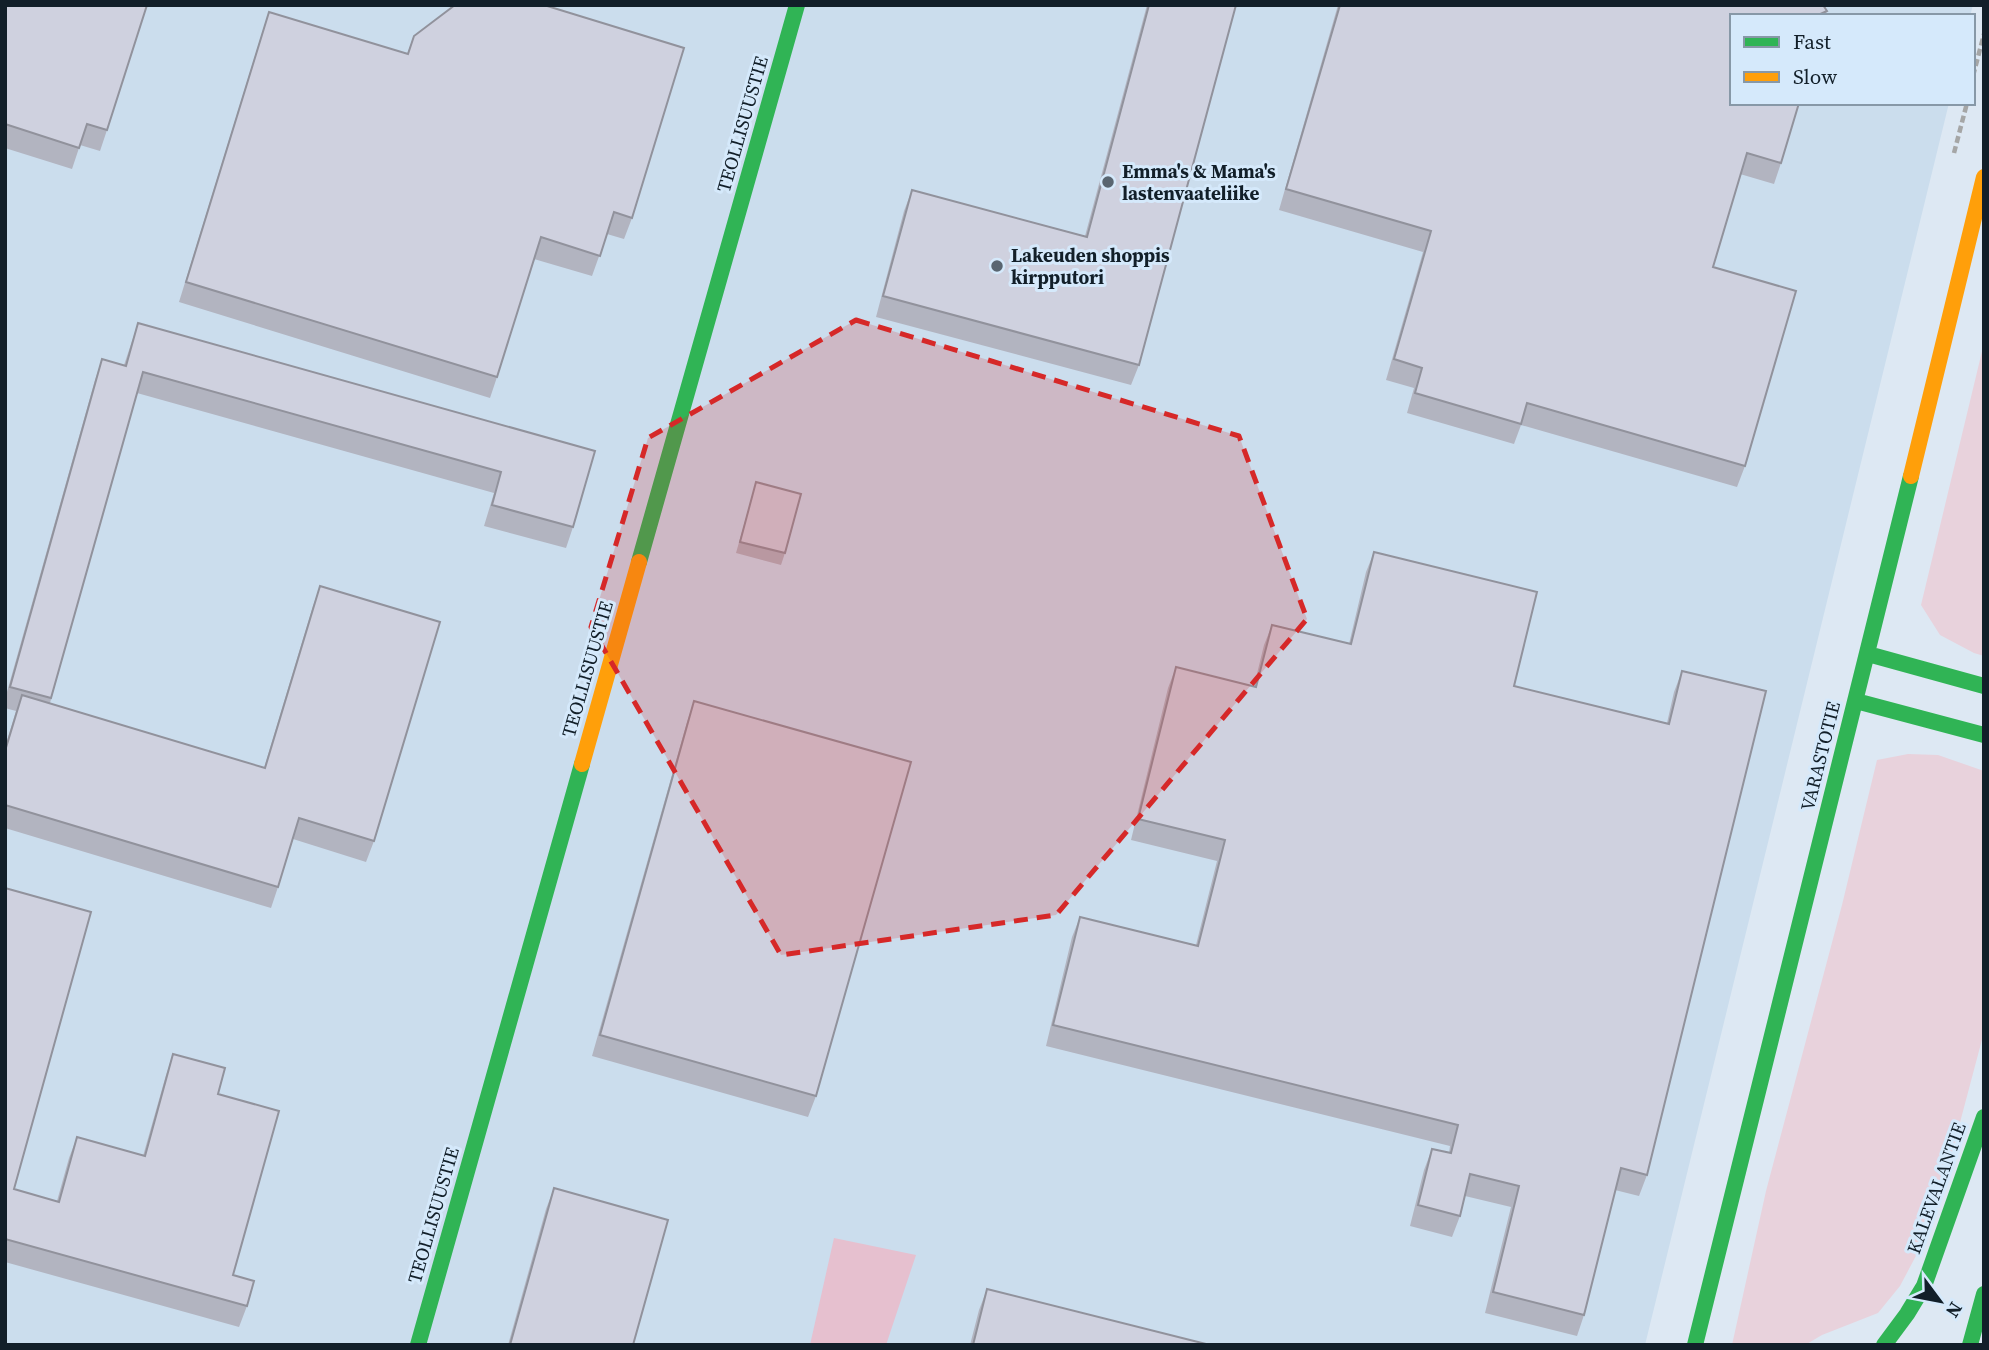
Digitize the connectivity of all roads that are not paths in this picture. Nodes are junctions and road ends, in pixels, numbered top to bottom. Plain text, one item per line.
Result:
1 (797, 5) edge
2 (1984, 177) edge
3 (1868, 654) junction
4 (1984, 686) edge
5 (1856, 701) junction
6 (1984, 735) edge
7 (1984, 1116) edge
8 (1984, 1294) edge
9 (418, 1345) edge
10 (1695, 1345) edge
11 (1884, 1345) edge
12 (1969, 1345) edge

1 - 9 street, TEOLLISUUSTIE
2 - 3 street, VARASTOTIE
3 - 4 street
3 - 5 street, VARASTOTIE
5 - 6 street
5 - 10 street, VARASTOTIE
7 - 11 street, KALEVALANTIE
8 - 12 street

